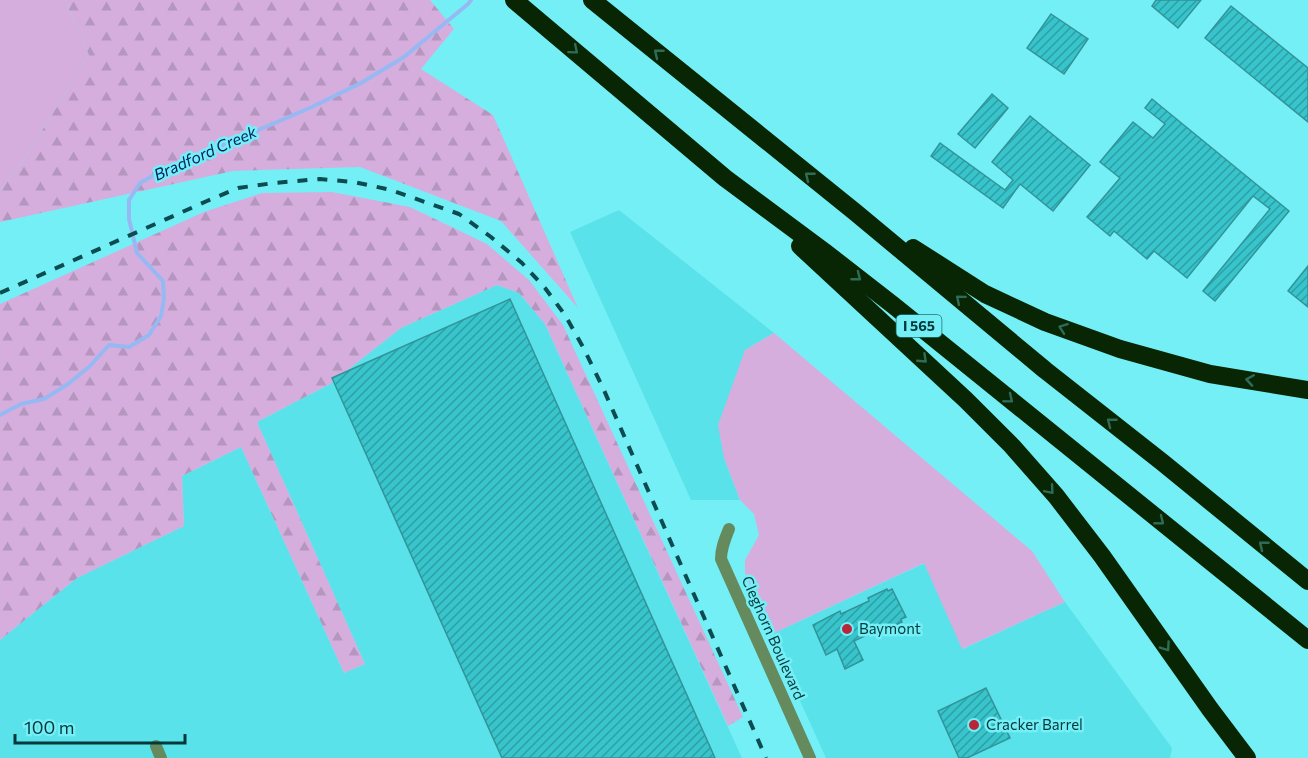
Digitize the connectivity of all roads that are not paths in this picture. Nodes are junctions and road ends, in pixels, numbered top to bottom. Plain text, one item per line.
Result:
1 (514, 0) edge
2 (592, 0) edge
3 (725, 178) junction
4 (855, 212) junction
5 (1308, 390) edge
6 (729, 529) dead end
7 (1308, 582) edge
8 (1308, 640) edge
9 (1210, 709) junction
10 (810, 758) edge
11 (1238, 758) edge
12 (1247, 758) edge

1 -> 3 highway, I 565
4 -> 2 highway
3 -> 8 highway, I 565
3 -> 9 highway
5 -> 4 highway
7 -> 4 highway
6 - 10 street, Cleghorn Boulevard
9 - 11 highway
9 - 12 highway

